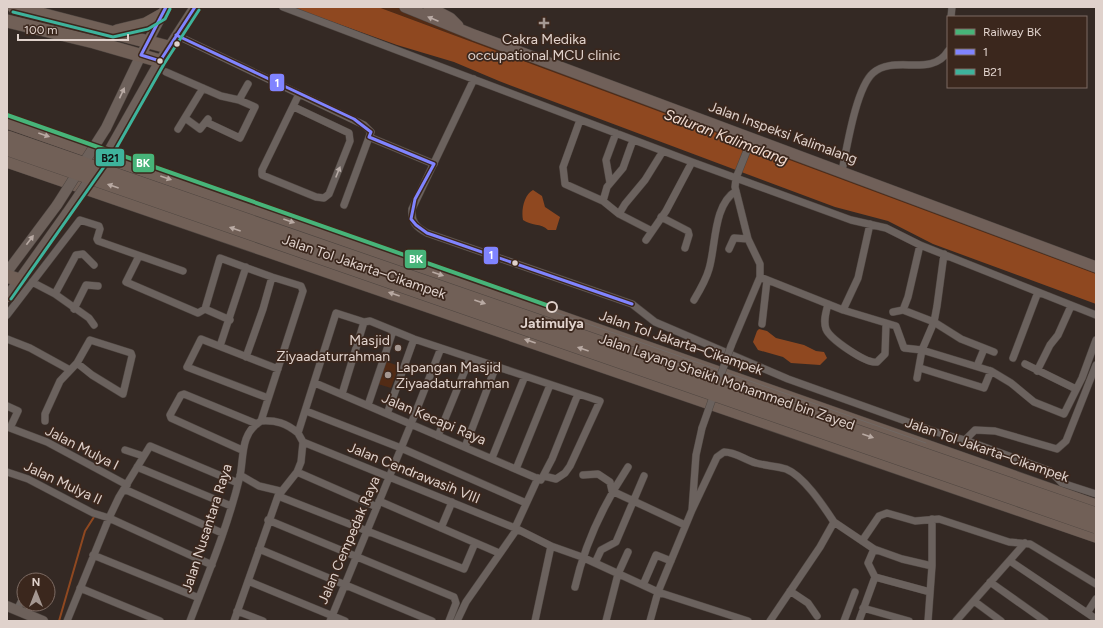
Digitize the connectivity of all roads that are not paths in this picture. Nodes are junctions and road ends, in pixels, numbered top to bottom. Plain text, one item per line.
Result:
1 (14, 7) edge
2 (195, 7) edge
3 (283, 7) edge
4 (405, 7) edge
5 (429, 7) edge
6 (164, 11) edge
7 (7, 21) edge
8 (460, 28) junction
9 (113, 32) junction
10 (176, 35) junction
11 (148, 41) junction
12 (168, 47) junction
13 (947, 52) edge
14 (140, 55) junction
15 (163, 66) junction
16 (474, 79) junction
17 (248, 84) dead end
18 (204, 88) junction
19 (299, 94) junction
20 (239, 100) junction
21 (294, 107) junction
22 (185, 118) junction
23 (580, 120) junction
24 (7, 122) edge
25 (178, 129) dead end
26 (616, 133) junction
27 (369, 137) junction
28 (7, 138) edge
29 (633, 140) junction
30 (751, 140) junction
31 (7, 149) edge
32 (663, 151) junction
33 (7, 161) edge
34 (692, 162) junction
35 (434, 164) junction
36 (842, 171) junction
37 (737, 176) junction
38 (610, 183) junction
39 (736, 191) junction
40 (603, 201) junction
41 (344, 205) dead end
42 (619, 214) junction
43 (662, 217) junction
44 (870, 224) junction
45 (652, 231) junction
46 (748, 239) junction
47 (646, 240) dead end
48 (920, 245) junction
49 (685, 248) dead end
50 (729, 249) dead end
51 (944, 254) junction
52 (139, 256) junction
53 (94, 265) dead end
54 (246, 267) junction
55 (1096, 267) edge
56 (183, 270) dead end
57 (7, 272) edge
58 (272, 277) junction
59 (763, 278) junction
60 (19, 280) edge
61 (98, 286) dead end
62 (1038, 292) junction
63 (55, 294) junction
64 (7, 296) edge
65 (694, 300) dead end
66 (828, 304) junction
67 (1071, 306) junction
68 (74, 309) junction
69 (205, 309) junction
70 (843, 310) junction
71 (903, 310) junction
72 (893, 312) dead end
73 (7, 315) edge
74 (1096, 316) edge
75 (230, 320) junction
76 (364, 322) junction
77 (934, 322) junction
78 (94, 324) dead end
79 (762, 324) dead end
80 (887, 325) junction
81 (393, 331) junction
82 (7, 339) edge
83 (414, 339) junction
84 (1096, 340) edge
85 (220, 346) junction
86 (441, 348) junction
87 (984, 349) junction
88 (922, 350) junction
89 (994, 352) dead end
90 (246, 358) junction
91 (470, 358) junction
92 (1013, 358) dead end
93 (77, 363) junction
94 (1025, 364) dead end
95 (1096, 365) edge
96 (496, 366) junction
97 (977, 366) junction
98 (920, 368) junction
99 (70, 370) junction
100 (278, 370) junction
101 (991, 371) junction
102 (1037, 371) junction
103 (525, 376) junction
104 (917, 378) dead end
105 (315, 383) junction
106 (550, 384) junction
107 (1076, 389) junction
108 (342, 394) junction
109 (578, 394) junction
110 (268, 398) junction
111 (368, 405) junction
112 (7, 406) edge
113 (306, 411) junction
114 (387, 414) junction
115 (45, 421) dead end
116 (259, 422) junction
117 (411, 424) junction
118 (298, 433) junction
119 (438, 436) junction
120 (965, 440) junction
121 (303, 442) junction
122 (465, 447) junction
123 (401, 448) junction
124 (125, 450) dead end
125 (242, 450) junction
126 (143, 456) junction
127 (492, 458) junction
128 (138, 468) junction
129 (628, 468) dead end
130 (516, 469) junction
131 (7, 472) edge
132 (297, 472) junction
133 (240, 475) junction
134 (583, 475) dead end
135 (390, 476) junction
136 (644, 476) dead end
137 (541, 478) junction
138 (238, 483) junction
139 (126, 487) junction
140 (612, 491) junction
141 (279, 494) junction
142 (1096, 494) edge
143 (452, 502) junction
144 (634, 502) junction
145 (526, 503) junction
146 (378, 504) junction
147 (231, 506) junction
148 (1096, 506) edge
149 (692, 510) junction
150 (1096, 514) edge
151 (109, 518) junction
152 (932, 519) junction
153 (268, 520) junction
154 (834, 522) junction
155 (685, 525) junction
156 (1096, 527) edge
157 (441, 528) junction
158 (516, 528) junction
159 (367, 530) junction
160 (222, 533) junction
161 (1096, 536) edge
162 (862, 541) junction
163 (475, 543) junction
164 (1025, 543) junction
165 (551, 546) junction
166 (259, 549) junction
167 (874, 550) junction
168 (628, 552) dead end
169 (499, 553) junction
170 (93, 555) junction
171 (357, 556) junction
172 (582, 558) junction
173 (671, 561) junction
174 (1010, 561) junction
175 (594, 563) junction
176 (212, 565) junction
177 (932, 566) junction
178 (618, 574) junction
179 (874, 577) junction
180 (248, 581) junction
181 (990, 582) junction
182 (345, 584) junction
183 (1096, 584) edge
184 (643, 585) junction
185 (575, 587) dead end
186 (80, 588) junction
187 (790, 591) junction
188 (658, 592) junction
189 (855, 592) dead end
190 (930, 592) junction
191 (199, 598) junction
192 (1096, 599) edge
193 (974, 601) junction
194 (12, 608) edge
195 (863, 608) junction
196 (238, 611) junction
197 (1087, 614) junction
198 (817, 616) dead end
199 (331, 618) edge
200 (1096, 619) edge
201 (42, 621) edge
202 (67, 621) edge
203 (160, 621) edge
204 (190, 621) edge
205 (234, 621) edge
206 (263, 621) edge
207 (345, 621) edge
208 (432, 621) edge
209 (450, 621) edge
210 (458, 621) edge
211 (535, 621) edge
212 (606, 621) edge
213 (650, 621) edge
214 (748, 621) edge
215 (770, 621) edge
216 (844, 621) edge
217 (859, 621) edge
218 (909, 621) edge
219 (928, 621) edge
220 (956, 621) edge
221 (1000, 621) edge
222 (1045, 621) edge

1 - 9 highway
2 - 10 main road
3 - 16 street
8 -> 4 main road, Jalan Inspeksi Kalimalang
5 - 8 main road, Jalan Inspeksi Kalimalang
6 - 9 highway
6 - 11 main road
7 - 14 highway
8 - 30 main road, Jalan Inspeksi Kalimalang
9 - 11 highway
10 - 12 main road
10 - 19 street
11 - 12 highway
11 - 14 main road
12 - 15 main road
13 - 36 street
14 - 15 highway
57 -> 14 main road, bridge
15 - 18 street
15 - 60 main road, bridge
16 - 23 street
16 - 35 street
17 - 20 street
18 - 20 street
18 - 22 street
19 - 21 street
19 - 27 street
20 - 22 street
21 -> 21 street
22 - 25 street
23 - 26 street
23 - 40 street
24 -> 148 highway, Jalan Tol Jakarta–Cikampek
26 - 29 street
26 - 38 street
27 - 35 street
27 - 41 street
28 -> 150 highway, Jalan Layang Sheikh Mohammed bin Zayed, bridge
29 - 32 street
29 - 38 street
30 - 36 main road, Jalan Inspeksi Kalimalang
30 - 37 street
156 -> 31 highway, Jalan Layang Sheikh Mohammed bin Zayed, bridge
32 - 34 street
32 - 42 street
161 -> 33 highway, Jalan Tol Jakarta–Cikampek
34 - 37 street
34 - 43 street
35 - 120 street
36 - 55 main road, Jalan Inspeksi Kalimalang
37 - 39 street
37 - 44 street
38 - 40 street
39 - 46 street
39 - 65 street
40 - 42 street
42 - 45 street
43 - 45 street
43 - 49 street
44 - 48 street
44 - 70 street
45 - 47 street
46 - 50 street
46 - 59 street
48 - 51 street
48 - 71 street
51 - 62 street
51 - 77 street
52 - 56 street
52 - 60 street
52 - 69 street
53 - 63 street
54 - 58 street
54 - 69 street
54 - 75 street
58 - 90 street
58 - 100 street, Jalan Nusantara Raya
59 - 66 street
59 - 79 street
59 - 149 street, bridge
60 - 63 street
60 - 64 main road
60 - 73 street
61 - 68 street
62 - 67 street
62 - 92 street
63 - 68 street
66 - 70 street
66 - 80 street
67 - 74 street
67 - 102 street
68 - 78 street
69 - 75 street
70 - 80 street
71 - 72 street
71 - 77 street
75 - 85 street
76 - 81 street
76 - 105 street
76 - 108 street
77 - 87 street
77 - 88 street
80 - 88 street
81 - 83 street
81 - 111 street
82 - 99 street
83 - 86 street
83 - 114 street
84 - 107 street
85 - 90 street
85 - 110 street
86 - 91 street
86 - 117 street, Jalan Cempedak Raya
87 - 89 street
87 - 97 street
88 - 97 street
88 - 98 street
90 - 100 street
91 - 96 street
91 - 119 street
93 - 93 street
93 - 99 street
94 - 102 street
95 - 120 street
96 - 103 street
96 - 122 street
97 - 101 street
98 - 101 street
98 - 104 street
99 - 115 street
100 - 110 street, Jalan Nusantara Raya
101 - 107 street
102 - 107 street
103 - 106 street
103 - 127 street
105 - 108 street, Jalan Kecapi Raya
105 - 113 street
106 - 109 street
106 - 130 street
108 - 111 street, Jalan Kecapi Raya
109 - 137 street
109 - 137 street
110 - 116 street, Jalan Nusantara Raya
111 - 114 street, Jalan Kecapi Raya
112 - 139 street, Jalan Mulya I
113 - 118 street
113 - 123 street
114 - 117 street, Jalan Kecapi Raya
116 - 118 street
116 - 125 street, Jalan Nusantara Raya
116 - 125 street
117 - 119 street, Jalan Kecapi Raya
117 - 123 street, Jalan Cempedak Raya
118 - 121 street
119 - 122 street, Jalan Kecapi Raya
120 - 142 street
121 - 132 street
121 - 135 street, Jalan Cendrawasih VIII
122 - 127 street, Jalan Kecapi Raya
123 - 135 street, Jalan Cempedak Raya
123 - 145 street
124 - 126 street
125 - 133 street, Jalan Nusantara Raya
126 - 128 street
126 - 138 street
127 - 130 street, Jalan Kecapi Raya
128 - 139 street
128 - 147 street
129 - 140 street
130 - 137 street, Jalan Kecapi Raya
131 - 151 street, Jalan Mulya II
132 - 141 street
132 - 146 street
133 - 138 street, Jalan Nusantara Raya
133 - 141 street
134 - 140 street
135 - 143 street, Jalan Cendrawasih VIII
135 - 146 street, Jalan Cempedak Raya
136 - 144 street
137 - 145 street
138 - 147 street, Jalan Nusantara Raya
139 - 151 street
139 - 160 street
140 - 144 street
140 - 172 street
141 - 153 street
141 - 159 street
143 - 157 street
143 - 158 street, Jalan Cendrawasih VIII
144 - 155 street
144 - 175 street
145 - 158 street
146 - 157 street
146 - 159 street, Jalan Cempedak Raya
147 - 160 street, Jalan Nusantara Raya
149 - 154 street
149 - 155 street
151 - 170 street
151 - 176 street, Jalan Mulya II
152 - 162 street
152 - 164 street
152 - 177 street
153 - 166 street
153 - 171 street
154 - 162 street
154 - 187 street
155 - 173 street
157 - 163 street
158 - 165 street, Jalan Cendrawasih VIII
158 - 169 street
159 - 163 street
159 - 171 street, Jalan Cempedak Raya
160 - 176 street, Jalan Nusantara Raya
162 - 167 street
163 - 169 street
164 - 174 street
164 - 183 street
165 - 172 street, Jalan Cendrawasih VIII
165 - 211 street
166 - 180 street
166 - 182 street
167 - 177 street
167 - 179 street
168 - 178 street
169 - 210 street
170 - 186 street
170 - 191 street
171 - 182 street, Jalan Cempedak Raya
171 - 209 street
172 - 175 street, Jalan Cendrawasih VIII
172 - 185 street
173 - 184 street
173 - 188 street
174 - 181 street
174 - 197 street
175 - 178 street, Jalan Cendrawasih VIII
176 - 191 street, Jalan Nusantara Raya
177 - 190 street
178 - 184 street, Jalan Cendrawasih VIII
178 - 212 street
179 - 190 street
179 - 195 street
180 - 196 street
180 - 199 street
181 - 193 street
181 - 222 street
182 - 199 street, Jalan Cempedak Raya
182 - 208 street
184 - 188 street, Jalan Cendrawasih VIII
186 - 202 street
186 - 203 street
187 - 198 street
187 - 215 street
188 - 213 street
188 - 214 street, Jalan Cendrawasih VIII
189 - 216 street
190 - 219 street
191 - 204 street, Jalan Nusantara Raya
192 - 197 street
193 - 220 street
193 - 221 street
194 - 201 main road
195 - 217 street
195 - 218 street
196 - 205 street
196 - 206 street
197 - 200 street
199 - 207 street

